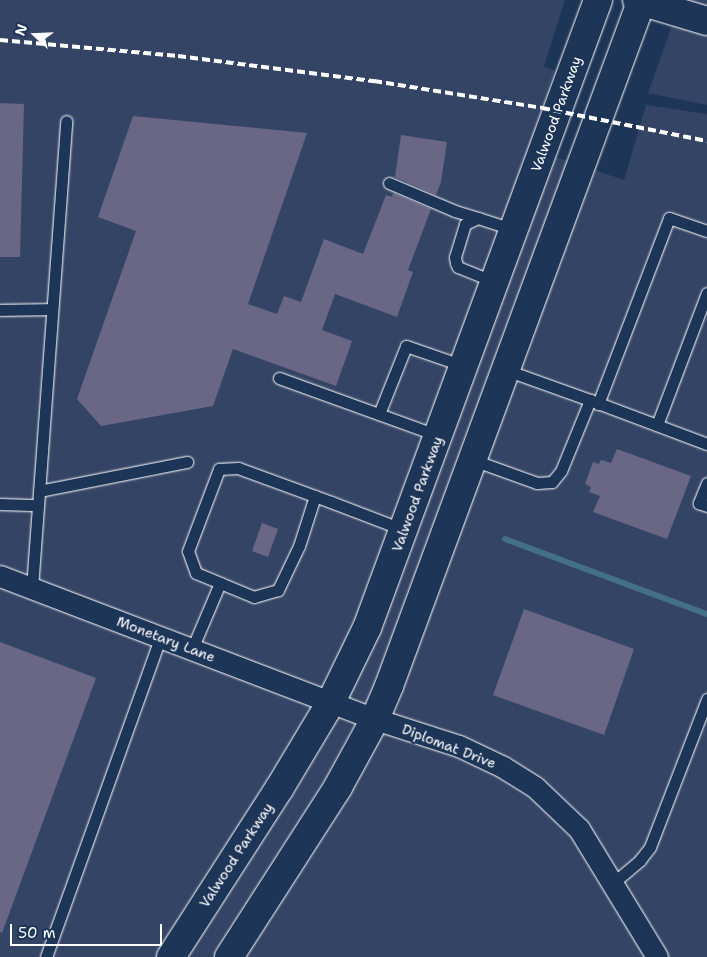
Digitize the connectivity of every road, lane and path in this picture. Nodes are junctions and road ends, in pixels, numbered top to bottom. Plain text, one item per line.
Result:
1 (598, 0) edge
2 (640, 1) edge
3 (707, 21) edge
4 (578, 52) junction
5 (618, 65) junction
6 (66, 121) dead end
7 (388, 183) dead end
8 (478, 218) junction
9 (515, 230) junction
10 (707, 231) edge
11 (495, 282) junction
12 (707, 292) edge
13 (52, 309) junction
14 (0, 310) edge
15 (464, 366) junction
16 (506, 370) junction
17 (279, 378) dead end
18 (594, 402) junction
19 (379, 414) junction
20 (657, 426) junction
21 (437, 441) junction
22 (706, 442) edge
23 (472, 460) junction
24 (187, 462) dead end
25 (707, 483) edge
26 (39, 491) junction
27 (315, 496) junction
28 (0, 504) edge
29 (38, 505) junction
30 (707, 506) edge
31 (404, 530) junction
32 (0, 576) edge
33 (220, 583) junction
34 (32, 588) junction
35 (160, 638) junction
36 (192, 649) junction
37 (707, 699) edge
38 (331, 702) junction
39 (375, 718) junction
40 (613, 883) junction
41 (46, 957) edge
42 (171, 957) edge
43 (229, 957) edge
44 (657, 957) edge

1 - 4 main road, Valwood Parkway
2 - 3 main road
2 - 5 main road
4 - 5 main road
4 - 9 main road, Valwood Parkway
5 - 16 main road
6 - 13 lane
7 - 8 lane
8 - 9 lane
8 - 11 lane
9 - 11 main road, Valwood Parkway
10 - 18 lane
11 - 15 main road, Valwood Parkway
12 - 20 lane
13 - 14 lane
13 - 26 lane
15 - 19 lane
15 - 21 main road, Valwood Parkway
16 - 18 lane
16 - 23 main road
17 - 19 lane
18 - 20 lane
18 - 23 lane
19 - 21 lane
20 - 22 lane
21 - 23 main road
21 - 31 main road, Valwood Parkway
23 - 39 main road
24 - 26 lane
25 - 30 lane
26 - 29 lane
27 - 31 lane
27 - 33 lane
27 - 33 lane
28 - 29 lane
29 - 34 lane
31 - 38 main road, Valwood Parkway
32 - 34 street, Monetary Lane
33 - 36 lane
34 - 35 street, Monetary Lane
35 - 36 street, Monetary Lane
35 - 41 lane
36 - 38 street, Monetary Lane
37 - 40 lane
38 - 39 street, Diplomat Drive
38 - 42 main road, Valwood Parkway
39 - 40 street, Diplomat Drive
39 - 43 main road
40 - 44 street, Diplomat Drive

